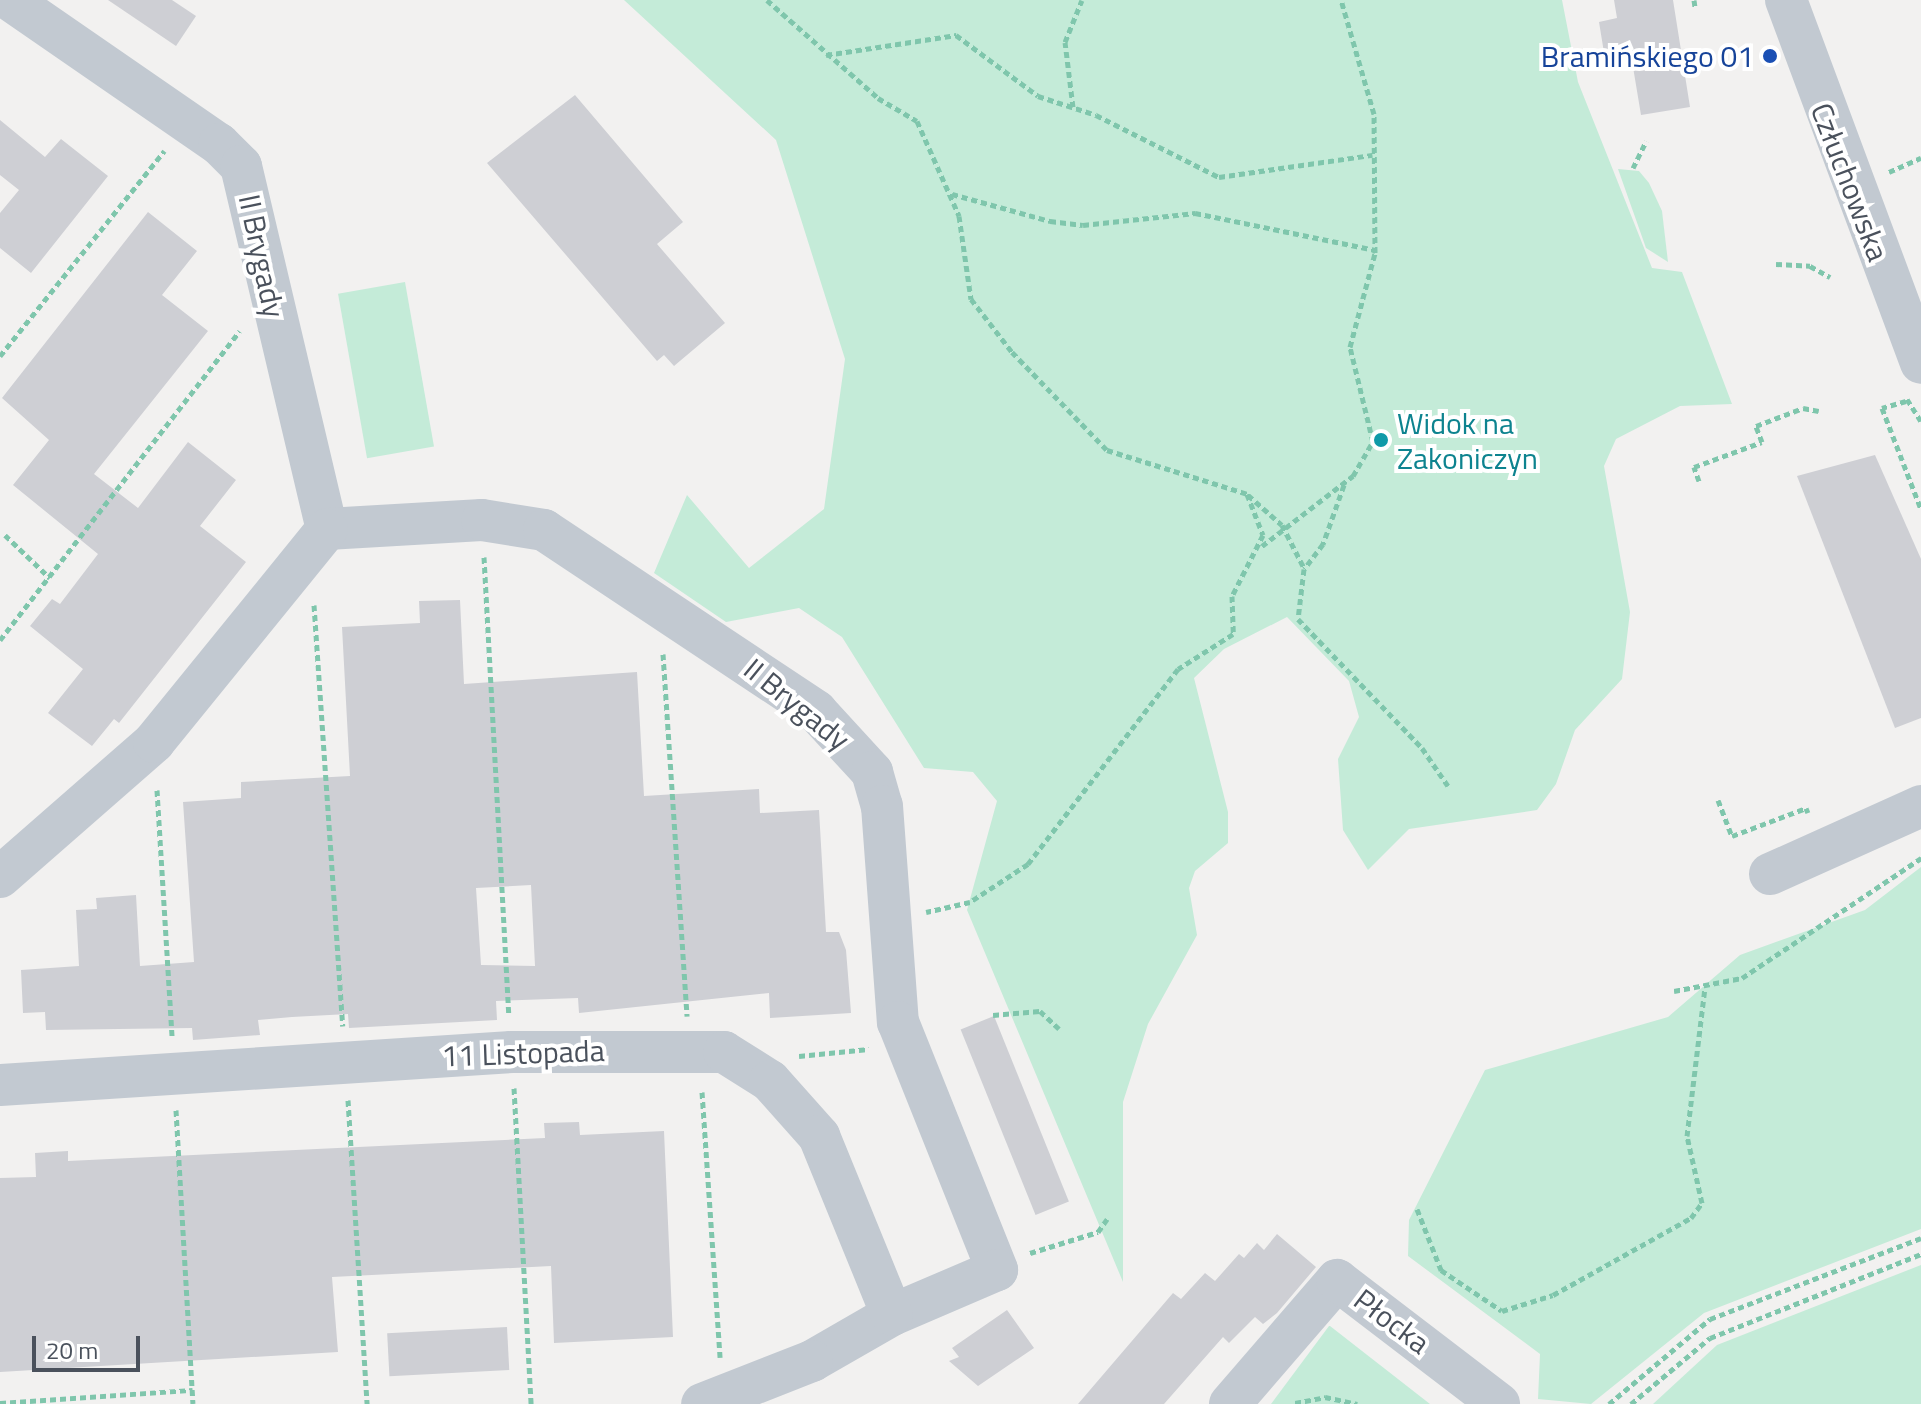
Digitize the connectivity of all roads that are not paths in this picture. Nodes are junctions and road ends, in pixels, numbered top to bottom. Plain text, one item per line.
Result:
1 (10, 0) edge
2 (1786, 0) edge
3 (1921, 363) edge
4 (319, 541) junction
5 (1921, 806) edge
6 (1770, 874) dead end
7 (0, 877) edge
8 (0, 1085) edge
9 (892, 1315) junction
10 (712, 1400) edge
11 (1230, 1404) edge
12 (1499, 1404) edge

1 - 4 street, II Brygady
2 - 3 street, Człuchowska
4 - 7 street
4 - 9 street, II Brygady
5 - 6 street
8 - 9 street, 11 Listopada
9 - 10 street
11 - 12 street, Płocka

